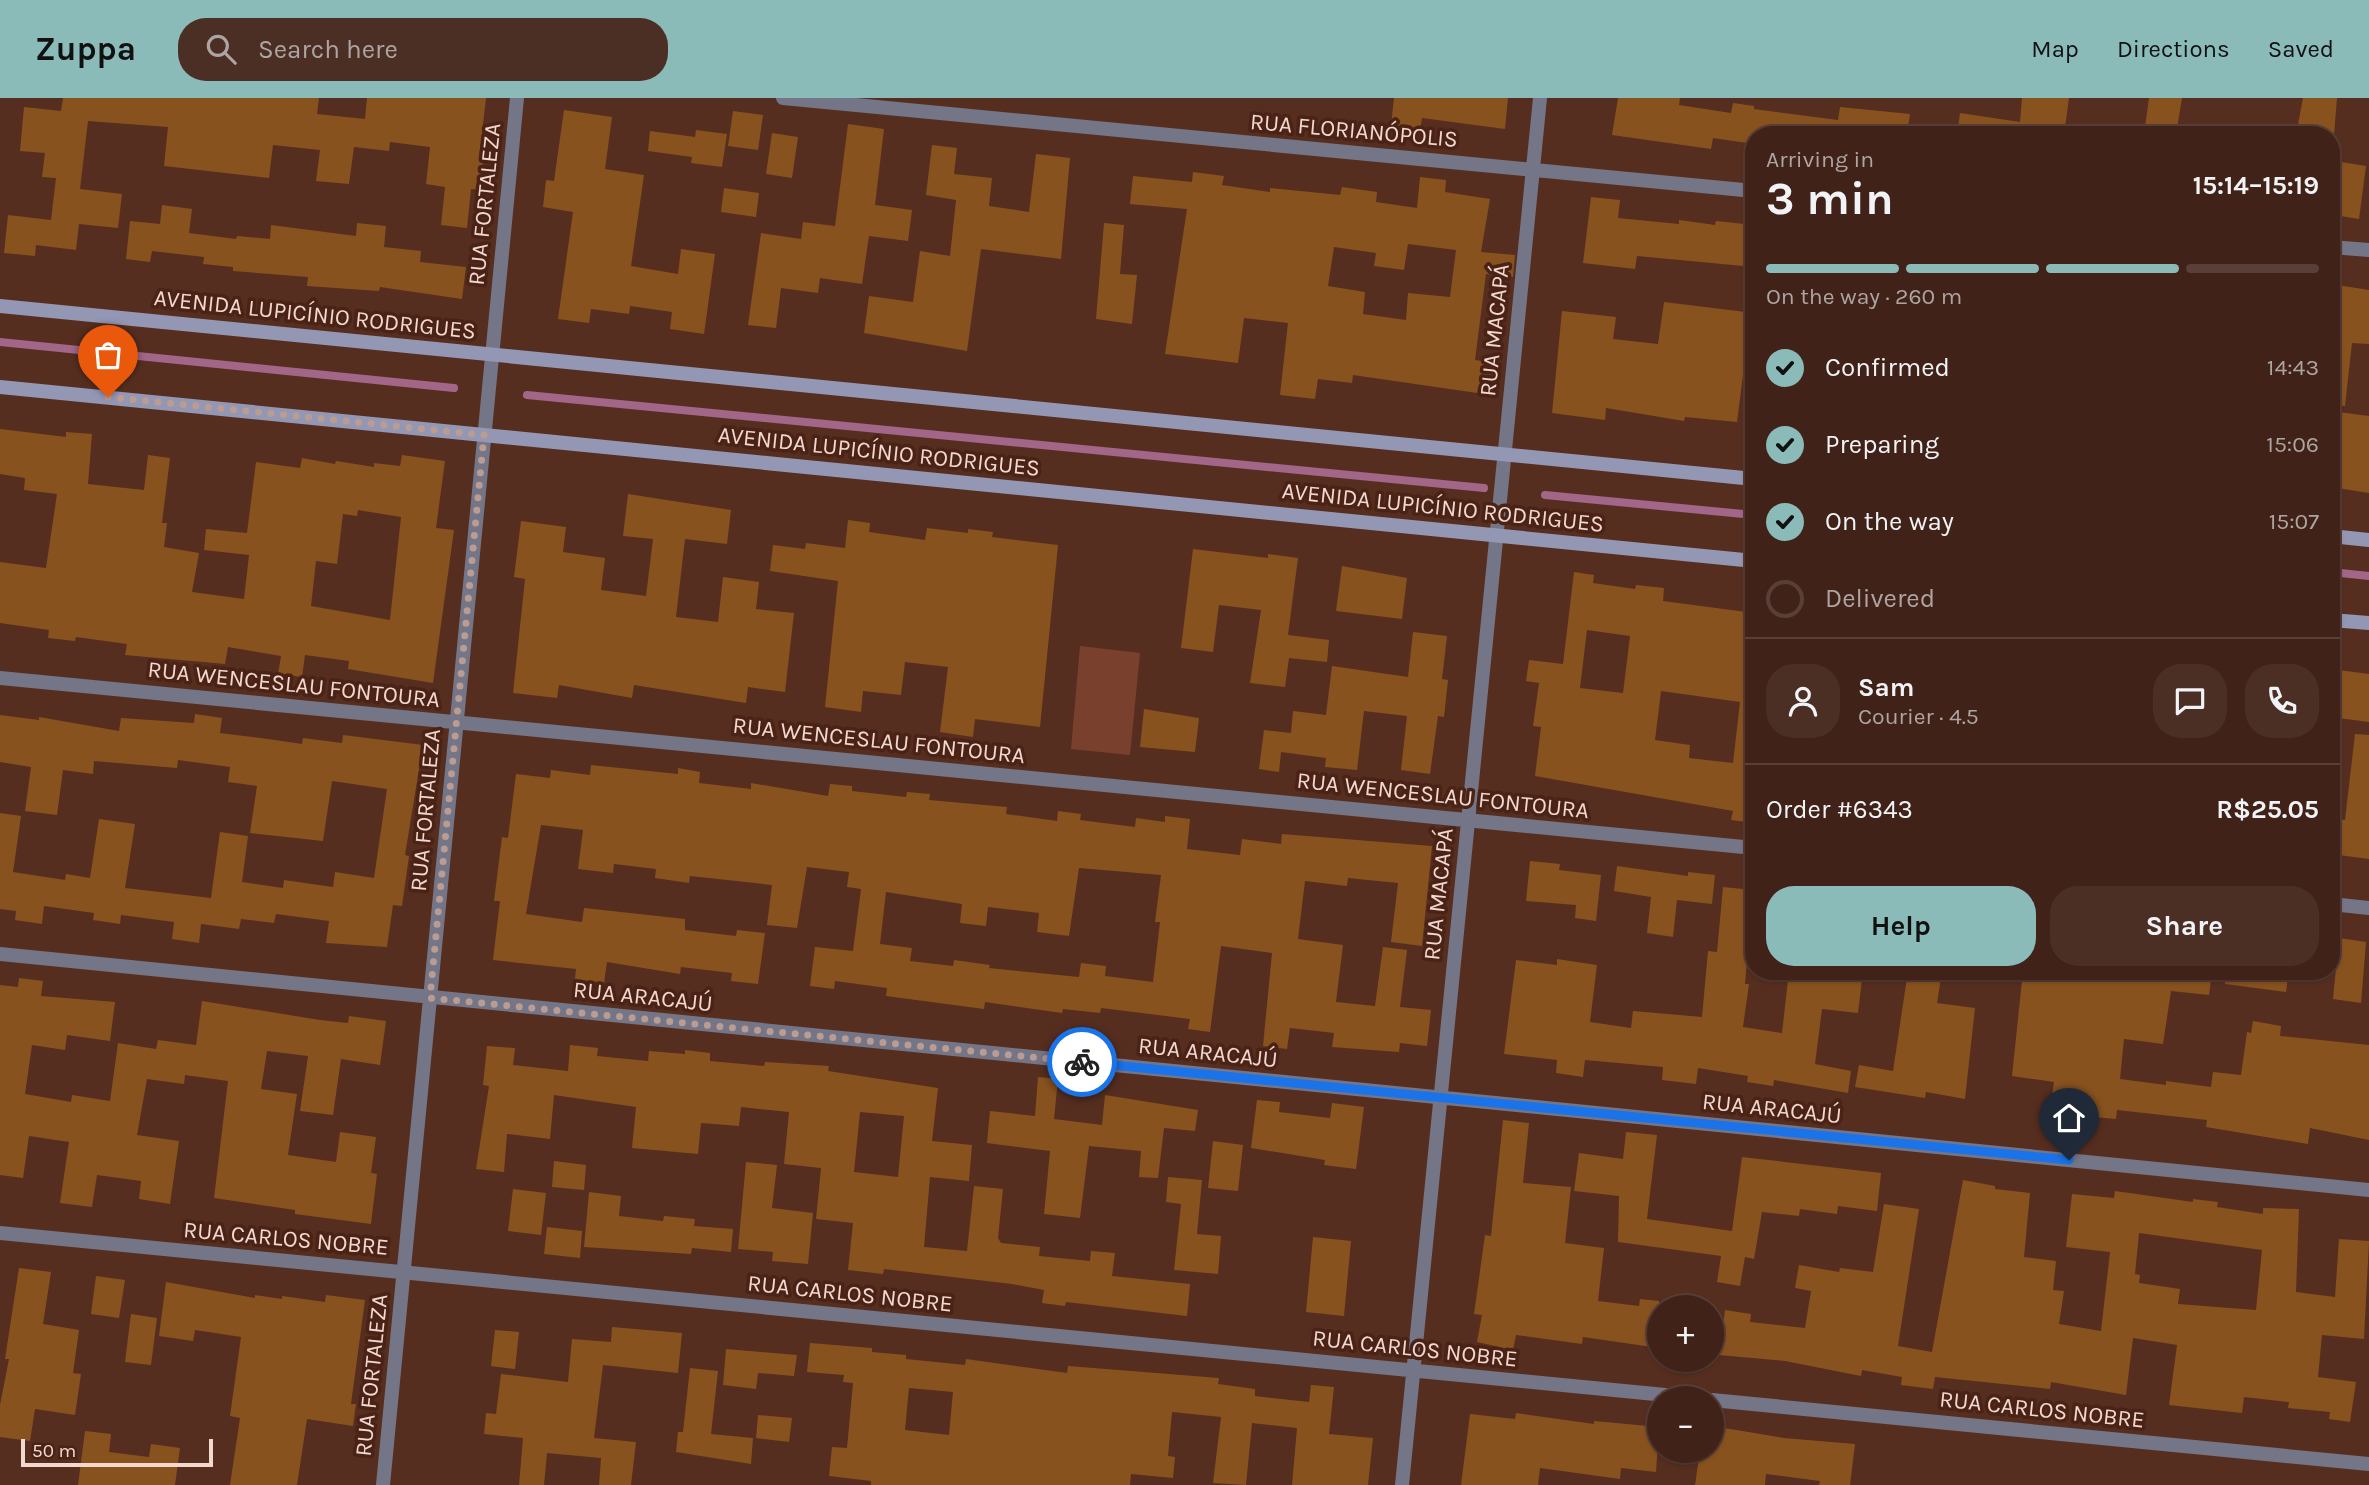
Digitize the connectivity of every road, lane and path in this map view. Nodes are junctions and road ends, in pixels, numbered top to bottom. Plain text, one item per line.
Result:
1 (517, 98) edge
2 (783, 98) edge
3 (1540, 98) edge
4 (1533, 170) junction
5 (1745, 190) edge
6 (2340, 248) edge
7 (2369, 250) edge
8 (0, 306) edge
9 (492, 355) junction
10 (0, 387) edge
11 (484, 435) junction
12 (1505, 454) junction
13 (1745, 478) edge
14 (1497, 535) junction
15 (2340, 537) edge
16 (2369, 540) edge
17 (1745, 560) edge
18 (2340, 621) edge
19 (2369, 624) edge
20 (0, 678) edge
21 (456, 722) junction
22 (1468, 821) junction
23 (1745, 847) edge
24 (2340, 905) edge
25 (2369, 908) edge
26 (0, 954) edge
27 (430, 998) junction
28 (1440, 1098) junction
29 (2369, 1190) edge
30 (0, 1233) edge
31 (403, 1272) junction
32 (1413, 1371) junction
33 (1647, 1393) edge
34 (1724, 1401) edge
35 (2369, 1464) edge
36 (383, 1485) edge
37 (1402, 1485) edge

1 - 9 street, RUA FORTALEZA
2 - 4 street, RUA FLORIANÓPOLIS
3 - 4 street, RUA MACAPÁ
4 - 5 street, RUA FLORIANÓPOLIS
4 - 12 street, RUA MACAPÁ
6 - 7 street
8 - 9 street, AVENIDA LUPICÍNIO RODRIGUES
9 - 11 street, RUA FORTALEZA
9 - 12 street, AVENIDA LUPICÍNIO RODRIGUES
10 - 11 street, AVENIDA LUPICÍNIO RODRIGUES
11 - 14 street, AVENIDA LUPICÍNIO RODRIGUES
11 - 21 street, RUA FORTALEZA
12 - 13 street, AVENIDA LUPICÍNIO RODRIGUES
12 - 14 street, RUA MACAPÁ
14 - 17 street, AVENIDA LUPICÍNIO RODRIGUES
14 - 22 street, RUA MACAPÁ
15 - 16 street
18 - 19 street
20 - 21 street, RUA WENCESLAU FONTOURA
21 - 22 street, RUA WENCESLAU FONTOURA
21 - 27 street, RUA FORTALEZA
22 - 23 street, RUA WENCESLAU FONTOURA
22 - 28 street, RUA MACAPÁ
24 - 25 street
26 - 27 street, RUA ARACAJÚ
27 - 28 street, RUA ARACAJÚ
27 - 31 street, RUA FORTALEZA
28 - 29 street, RUA ARACAJÚ
28 - 32 street, RUA MACAPÁ
30 - 31 street, RUA CARLOS NOBRE
31 - 32 street, RUA CARLOS NOBRE
31 - 36 street, RUA FORTALEZA
32 - 33 street, RUA CARLOS NOBRE
32 - 37 street, RUA MACAPÁ
34 - 35 street, RUA CARLOS NOBRE

